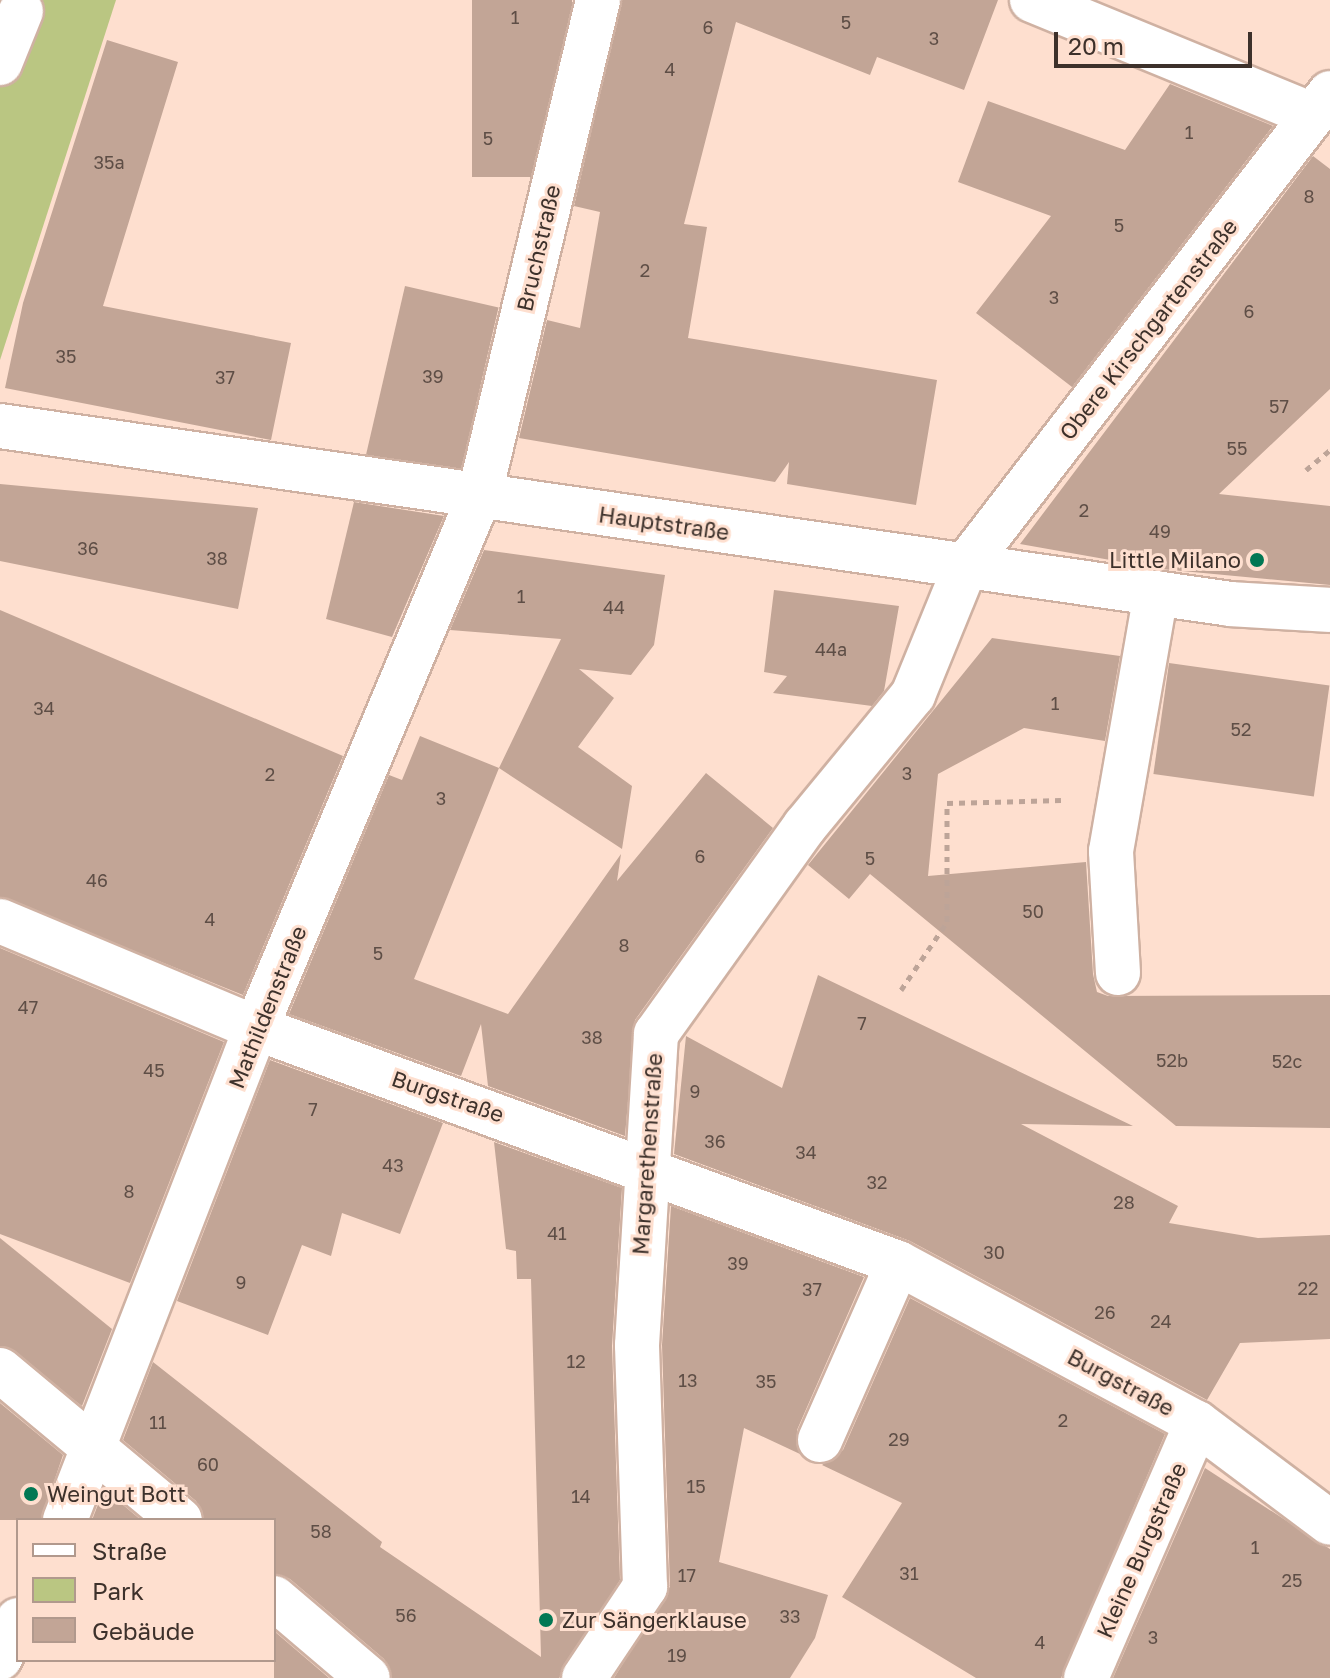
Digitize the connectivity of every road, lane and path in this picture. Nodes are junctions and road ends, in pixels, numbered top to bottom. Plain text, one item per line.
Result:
1 (598, 0) edge
2 (1032, 0) edge
3 (21, 11) dead end
4 (0, 63) edge
5 (1321, 104) edge
6 (0, 426) edge
7 (1330, 450) edge
8 (1306, 470) dead end
9 (479, 497) junction
10 (966, 565) junction
11 (1156, 593) junction
12 (1330, 610) edge
13 (1069, 800) dead end
14 (0, 921) edge
15 (1118, 973) dead end
16 (901, 990) dead end
17 (256, 1028) junction
18 (642, 1165) junction
19 (898, 1263) junction
20 (0, 1370) edge
21 (1197, 1423) junction
22 (820, 1440) dead end
23 (97, 1452) junction
24 (66, 1518) edge
25 (178, 1518) edge
26 (1330, 1523) edge
27 (276, 1600) edge
28 (16, 1624) edge
29 (0, 1658) edge
30 (368, 1678) edge
31 (584, 1678) edge
32 (1086, 1678) edge

1 - 9 street, Bruchstraße
2 - 5 street
3 - 4 street
5 - 10 street, Obere Kirschgartenstraße
6 - 9 street, Hauptstraße
7 - 8 path
9 - 10 street, Hauptstraße
9 - 17 street, Mathildenstraße
10 - 11 street, Hauptstraße
10 - 18 street, Margarethenstraße
11 - 12 street, Hauptstraße
11 - 15 street
13 - 16 path
14 - 17 street, Burgstraße
17 - 18 street, Burgstraße
17 - 23 street, Mathildenstraße
18 - 19 street, Burgstraße
18 - 31 street, Margarethenstraße
19 - 21 street, Burgstraße
19 - 22 street
20 - 23 street
21 - 26 street, Burgstraße
21 - 32 street, Kleine Burgstraße
23 - 24 street, Mathildenstraße
23 - 25 street
27 - 30 street
28 - 29 street

